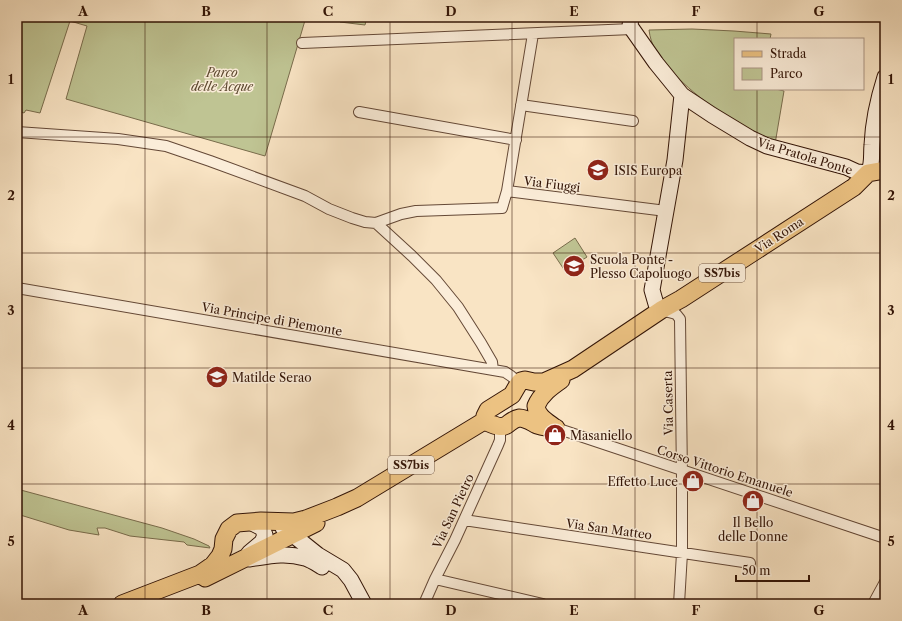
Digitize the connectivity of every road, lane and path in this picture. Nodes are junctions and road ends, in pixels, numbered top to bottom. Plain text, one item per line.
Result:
1 (629, 22) edge
2 (532, 34) junction
3 (302, 43) dead end
4 (885, 77) edge
5 (682, 95) junction
6 (521, 105) junction
7 (359, 112) dead end
8 (633, 121) dead end
9 (17, 132) edge
10 (516, 140) junction
11 (885, 170) edge
12 (868, 173) junction
13 (507, 192) junction
14 (666, 210) junction
15 (376, 223) junction
16 (17, 288) edge
17 (661, 310) junction
18 (573, 369) junction
19 (493, 370) junction
20 (519, 383) junction
21 (484, 421) junction
22 (500, 427) junction
23 (556, 428) junction
24 (682, 470) junction
25 (337, 507) junction
26 (464, 520) junction
27 (256, 521) junction
28 (315, 524) junction
29 (293, 535) junction
30 (885, 538) edge
31 (682, 553) junction
32 (318, 555) junction
33 (242, 559) junction
34 (750, 563) dead end
35 (435, 579) junction
36 (885, 582) edge
37 (531, 603) edge
38 (122, 604) edge
39 (152, 604) edge
40 (354, 604) edge
41 (364, 604) edge
42 (424, 604) edge
43 (543, 604) edge
44 (679, 604) edge
45 (873, 604) edge

1 - 2 street
1 - 5 main road, Via Pratola Ponte
2 - 3 street
2 - 6 street
4 - 12 main road
5 - 12 main road, Via Pratola Ponte
5 - 14 main road
6 - 8 street
6 - 10 street
7 - 10 street
9 - 15 street
10 - 13 street
11 - 12 main road
12 - 17 main road, Via Roma / SS7bis
13 - 14 street, Via Fiuggi
13 - 15 street
14 - 17 main road
15 - 19 street
16 - 19 street, Via Principe di Piemonte
17 - 18 main road, Via Roma / SS7bis
17 - 24 street, Via Caserta
18 - 20 main road, SS7bis
18 - 23 main road, SS7bis
19 - 20 street, Via Principe di Piemonte
20 - 21 main road, SS7bis
21 - 22 main road
21 - 25 main road, SS7bis
22 - 23 main road
22 - 26 street, Via San Pietro
23 - 24 street, Corso Vittorio Emanuele
24 - 30 street, Corso Vittorio Emanuele
24 - 31 street, Via Caserta
25 - 27 main road, SS7bis
25 - 28 main road, SS7bis
26 - 31 street, Via San Matteo
26 - 35 street, Via San Pietro
27 - 29 main road
27 - 33 main road
27 - 38 main road, SS7bis
28 - 29 main road, SS7bis
28 - 32 main road
29 - 32 main road
29 - 33 main road, SS7bis
31 - 34 street, Via San Matteo
31 - 44 street, Via Caserta
32 - 41 main road
33 - 39 main road, SS7bis
33 - 40 main road
35 - 37 street
35 - 42 street, Via San Pietro
36 - 45 street
37 - 43 street

